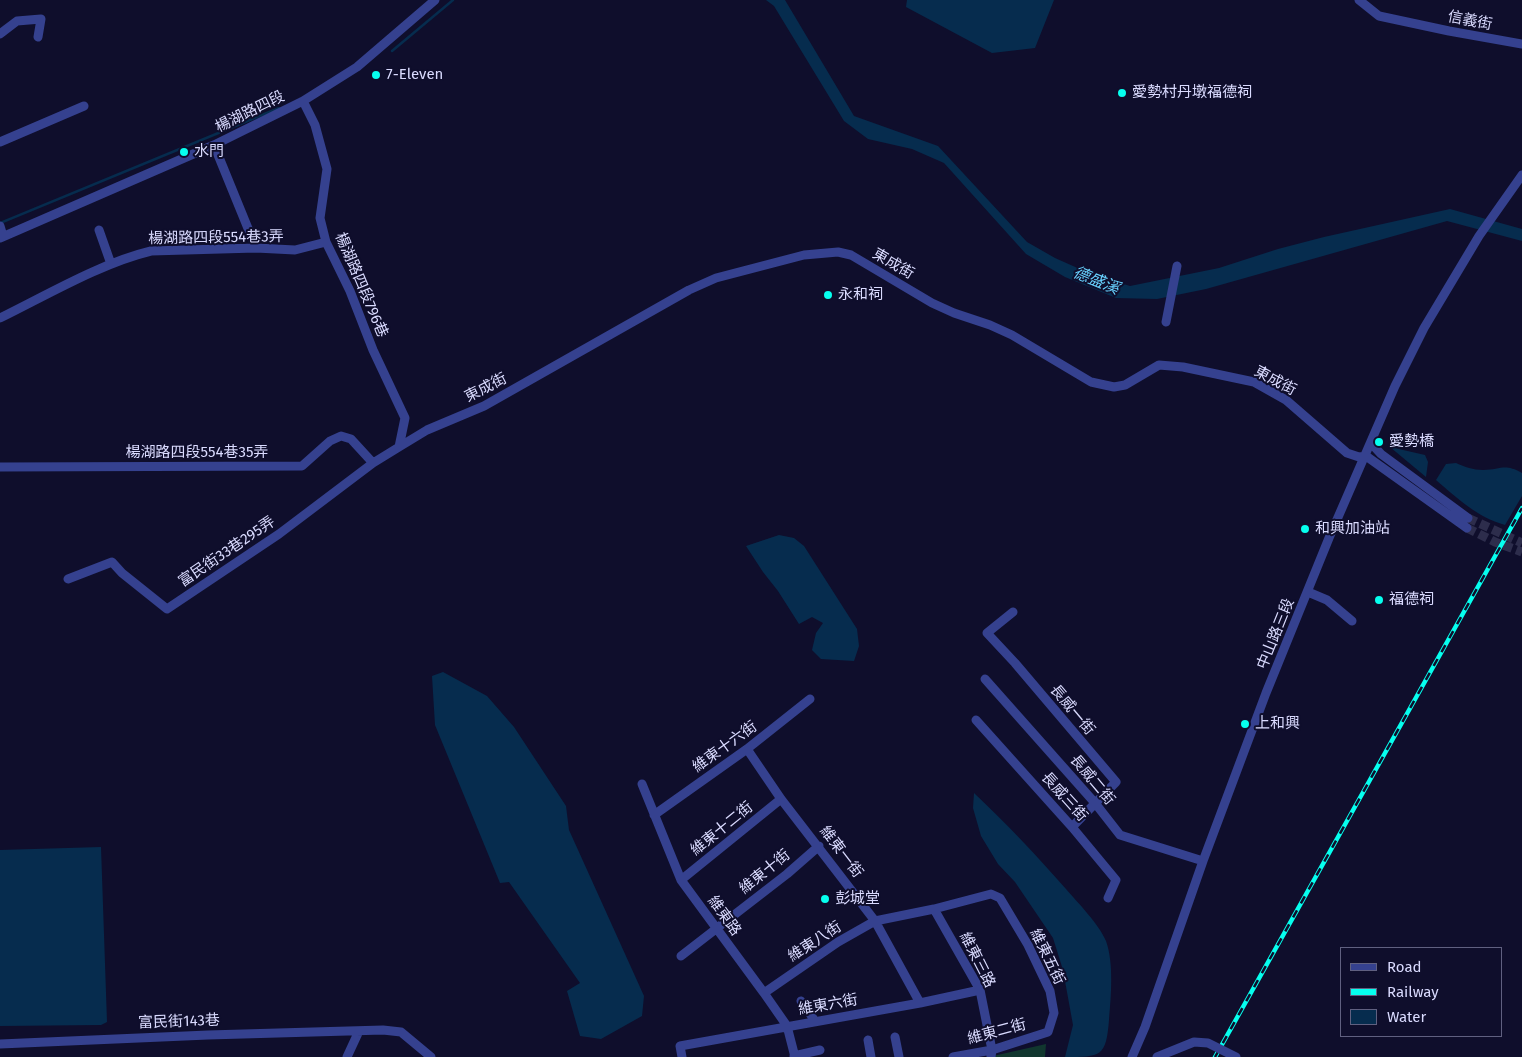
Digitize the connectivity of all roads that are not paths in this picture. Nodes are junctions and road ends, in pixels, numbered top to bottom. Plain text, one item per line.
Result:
1 (435, 0) edge
2 (1359, 0) edge
3 (0, 34) edge
4 (38, 36) dead end
5 (1522, 44) edge
6 (303, 102) junction
7 (84, 106) dead end
8 (0, 142) edge
9 (214, 145) junction
10 (1522, 176) edge
11 (99, 230) dead end
12 (1, 232) edge
13 (326, 242) junction
14 (256, 248) junction
15 (111, 264) junction
16 (1177, 270) dead end
17 (0, 318) edge
18 (1166, 322) dead end
19 (1371, 443) junction
20 (399, 447) junction
21 (1366, 456) junction
22 (373, 463) junction
23 (0, 467) edge
24 (1468, 518) tunnel mouth
25 (1467, 528) tunnel mouth
26 (68, 579) dead end
27 (1308, 592) junction
28 (1013, 612) dead end
29 (1352, 621) dead end
30 (985, 679) dead end
31 (810, 699) dead end
32 (976, 720) dead end
33 (746, 749) junction
34 (642, 784) dead end
35 (781, 799) junction
36 (1095, 803) junction
37 (654, 815) junction
38 (1072, 827) junction
39 (819, 846) junction
40 (1203, 861) junction
41 (681, 880) junction
42 (1000, 898) joint
43 (1108, 898) dead end
44 (934, 909) junction
45 (875, 921) junction
46 (716, 929) junction
47 (681, 956) dead end
48 (980, 990) junction
49 (764, 992) junction
50 (802, 1001) dead end
51 (920, 1003) junction
52 (815, 1022) junction
53 (787, 1026) junction
54 (359, 1031) junction
55 (1048, 1032) joint
56 (895, 1037) dead end
57 (868, 1040) dead end
58 (0, 1044) edge
59 (820, 1050) dead end
60 (991, 1054) edge
61 (794, 1056) edge
62 (347, 1057) edge
63 (431, 1057) edge
64 (682, 1057) edge
65 (871, 1057) edge
66 (899, 1057) edge
67 (953, 1057) edge
68 (1132, 1057) edge
69 (1157, 1057) edge
70 (1236, 1057) edge

1 - 6 street, 楊湖路四段
2 - 5 street, 信義街
3 - 4 street
6 - 9 street, 楊湖路四段
6 - 13 street, 楊湖路四段796巷
7 - 8 street
9 - 12 street, 楊湖路四段
9 - 14 street
10 - 19 street, 中山路三段
11 - 15 street
13 - 14 street, 楊湖路四段554巷3弄
13 - 20 street, 楊湖路四段796巷
14 - 15 street, 楊湖路四段554巷3弄
15 - 17 street, 楊湖路四段554巷3弄
16 - 18 street
19 - 21 street, 中山路三段
19 - 24 street
20 - 21 street, 東成街
20 - 22 street, 富民街33巷295弄
21 - 25 street, 東成街
21 - 27 street, 中山路三段
22 - 23 street, 楊湖路四段554巷35弄
22 - 26 street, 富民街33巷295弄
27 - 29 street
27 - 40 street, 中山路三段
28 - 36 street, 長威一街
30 - 36 street, 長威二街
31 - 33 street, 維東十六街
32 - 38 street, 長威三街
33 - 35 street, 維東一街
33 - 37 street, 維東十六街
34 - 37 street, 維東路
35 - 39 street, 維東一街
35 - 41 street, 維東十二街
36 - 38 street, 長威一街
36 - 40 street, 長威二街
37 - 41 street, 維東路
38 - 43 street, 長威三街
39 - 45 street, 維東一街
39 - 46 street, 維東十街
40 - 68 street, 中山路三段
41 - 46 street, 維東路
42 - 44 street, 維東八街
42 - 55 street, 維東五街
44 - 45 street, 維東八街
44 - 48 street, 維東三路
45 - 49 street, 維東八街
45 - 51 street, 維東一街
46 - 47 street, 維東十街
46 - 49 street, 維東路
48 - 51 street, 維東六街
48 - 60 street, 維東三路
49 - 53 street, 維東路
50 - 52 street
51 - 52 street, 維東六街
52 - 53 street, 維東六街
53 - 61 street, 維東路
53 - 64 street, 維東六街
54 - 58 street, 富民街143巷
54 - 62 street
54 - 63 street, 富民街143巷
55 - 60 street, 維東二街
56 - 66 street
57 - 65 street
59 - 61 street
60 - 67 street, 維東二街
69 - 70 street, bridge

